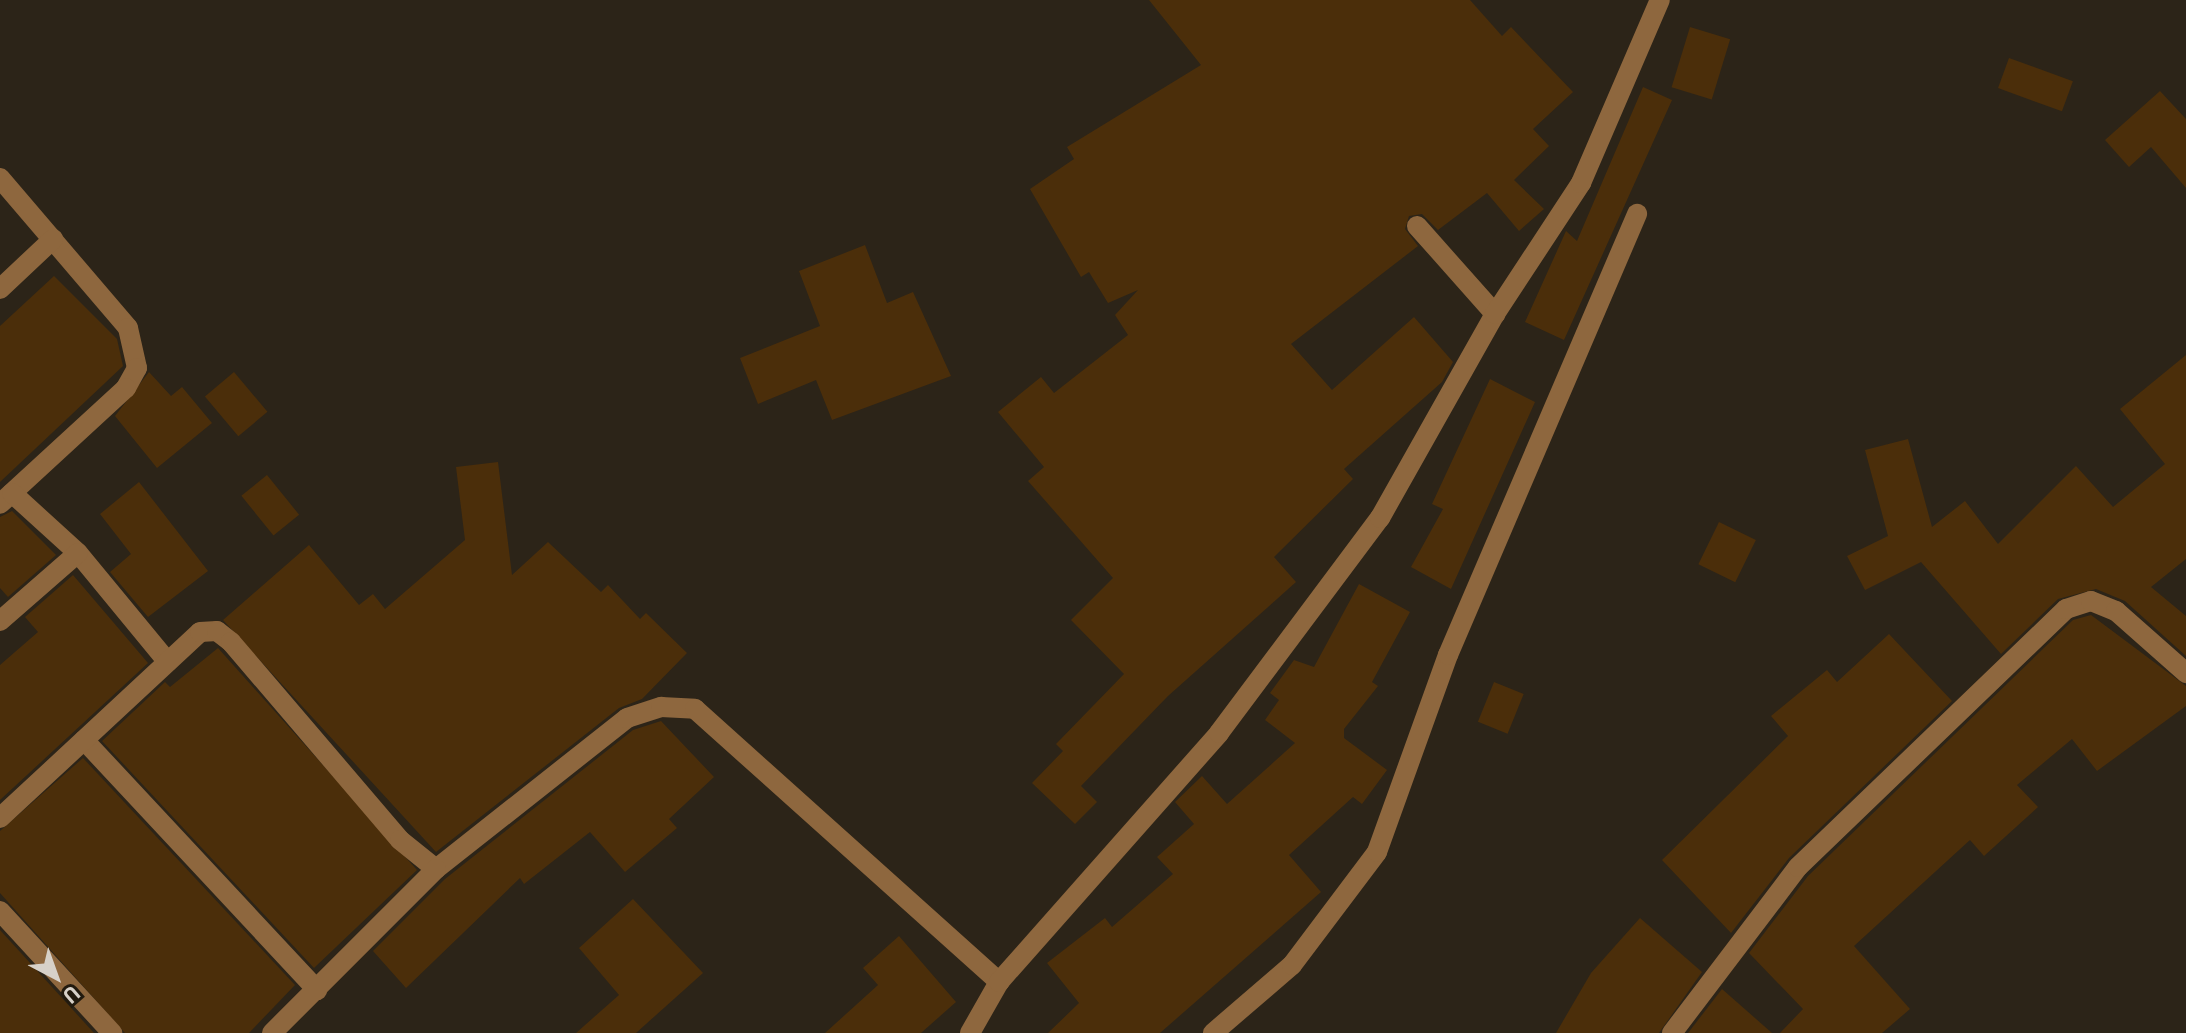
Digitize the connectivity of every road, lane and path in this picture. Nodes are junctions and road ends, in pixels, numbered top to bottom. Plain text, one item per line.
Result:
1 (1660, 0) edge
2 (0, 178) edge
3 (1637, 214) dead end
4 (1417, 226) dead end
5 (53, 239) junction
6 (0, 289) edge
7 (1495, 314) junction
8 (6, 499) edge
9 (78, 553) junction
10 (0, 621) edge
11 (168, 662) junction
12 (2186, 673) edge
13 (84, 740) junction
14 (0, 818) edge
15 (436, 869) junction
16 (0, 911) edge
17 (999, 982) junction
18 (317, 990) junction
19 (971, 1032) edge
20 (112, 1033) edge
21 (272, 1033) edge
22 (1213, 1033) edge
23 (1672, 1033) edge

1 - 7 street
2 - 5 street
3 - 22 street
4 - 7 street
5 - 6 street
5 - 8 street
7 - 17 street
8 - 9 street
9 - 10 street
9 - 11 street
11 - 13 street
11 - 15 street
12 - 23 street
13 - 14 street
13 - 18 street
15 - 17 street
15 - 18 street
16 - 20 street
17 - 19 street
18 - 21 street

